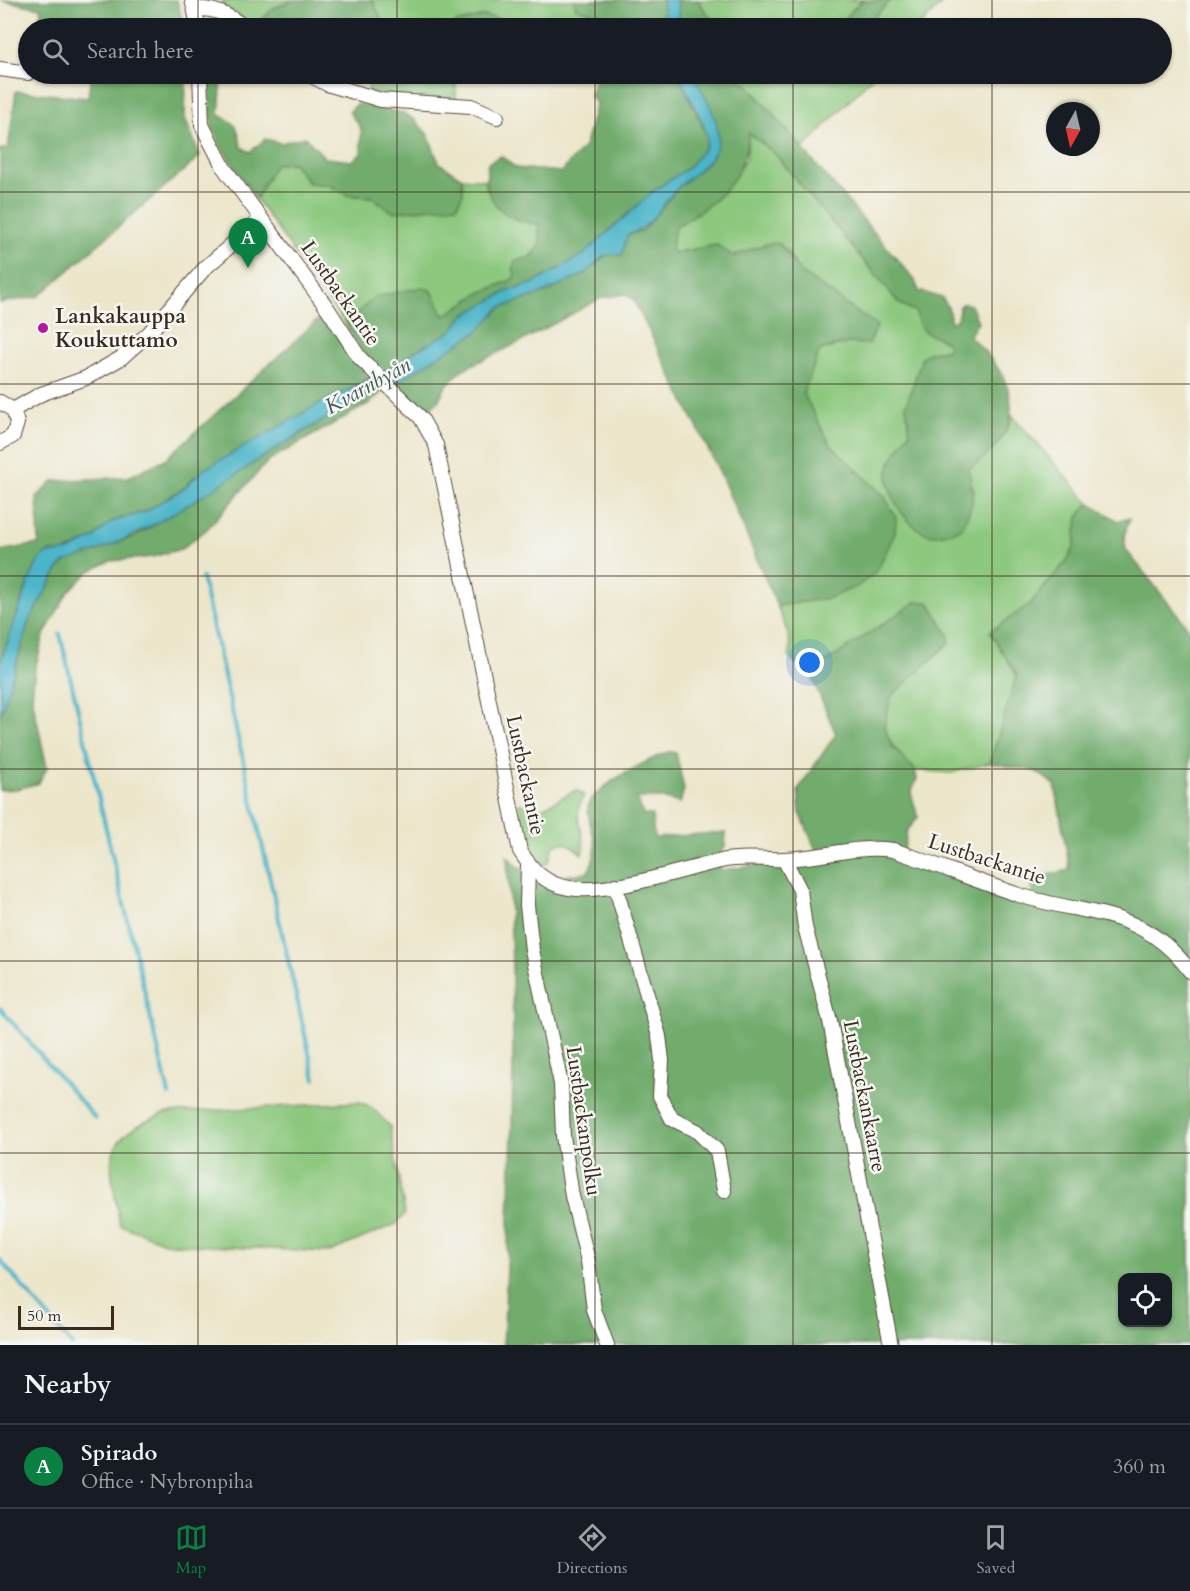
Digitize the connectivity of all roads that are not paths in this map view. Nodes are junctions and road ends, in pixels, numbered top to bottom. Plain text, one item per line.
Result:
1 (194, 5) edge
2 (230, 18) edge
3 (0, 69) edge
4 (18, 72) edge
5 (200, 84) edge
6 (327, 84) edge
7 (497, 117) dead end
8 (261, 219) junction
9 (0, 402) edge
10 (13, 410) junction
11 (0, 443) edge
12 (784, 859) junction
13 (528, 865) junction
14 (615, 885) junction
15 (1190, 971) edge
16 (723, 1191) dead end
17 (606, 1345) edge
18 (891, 1345) edge

1 - 2 street
3 - 4 street
5 - 8 street, Lustbackantie
6 - 7 street
8 - 10 street
8 - 13 street, Lustbackantie
9 - 10 street
10 - 11 street
12 - 14 street, Lustbackantie
12 - 15 street, Lustbackantie
12 - 18 street, Lustbackankaarre
13 - 14 street, Lustbackantie
13 - 17 street, Lustbackanpolku
14 - 16 street

